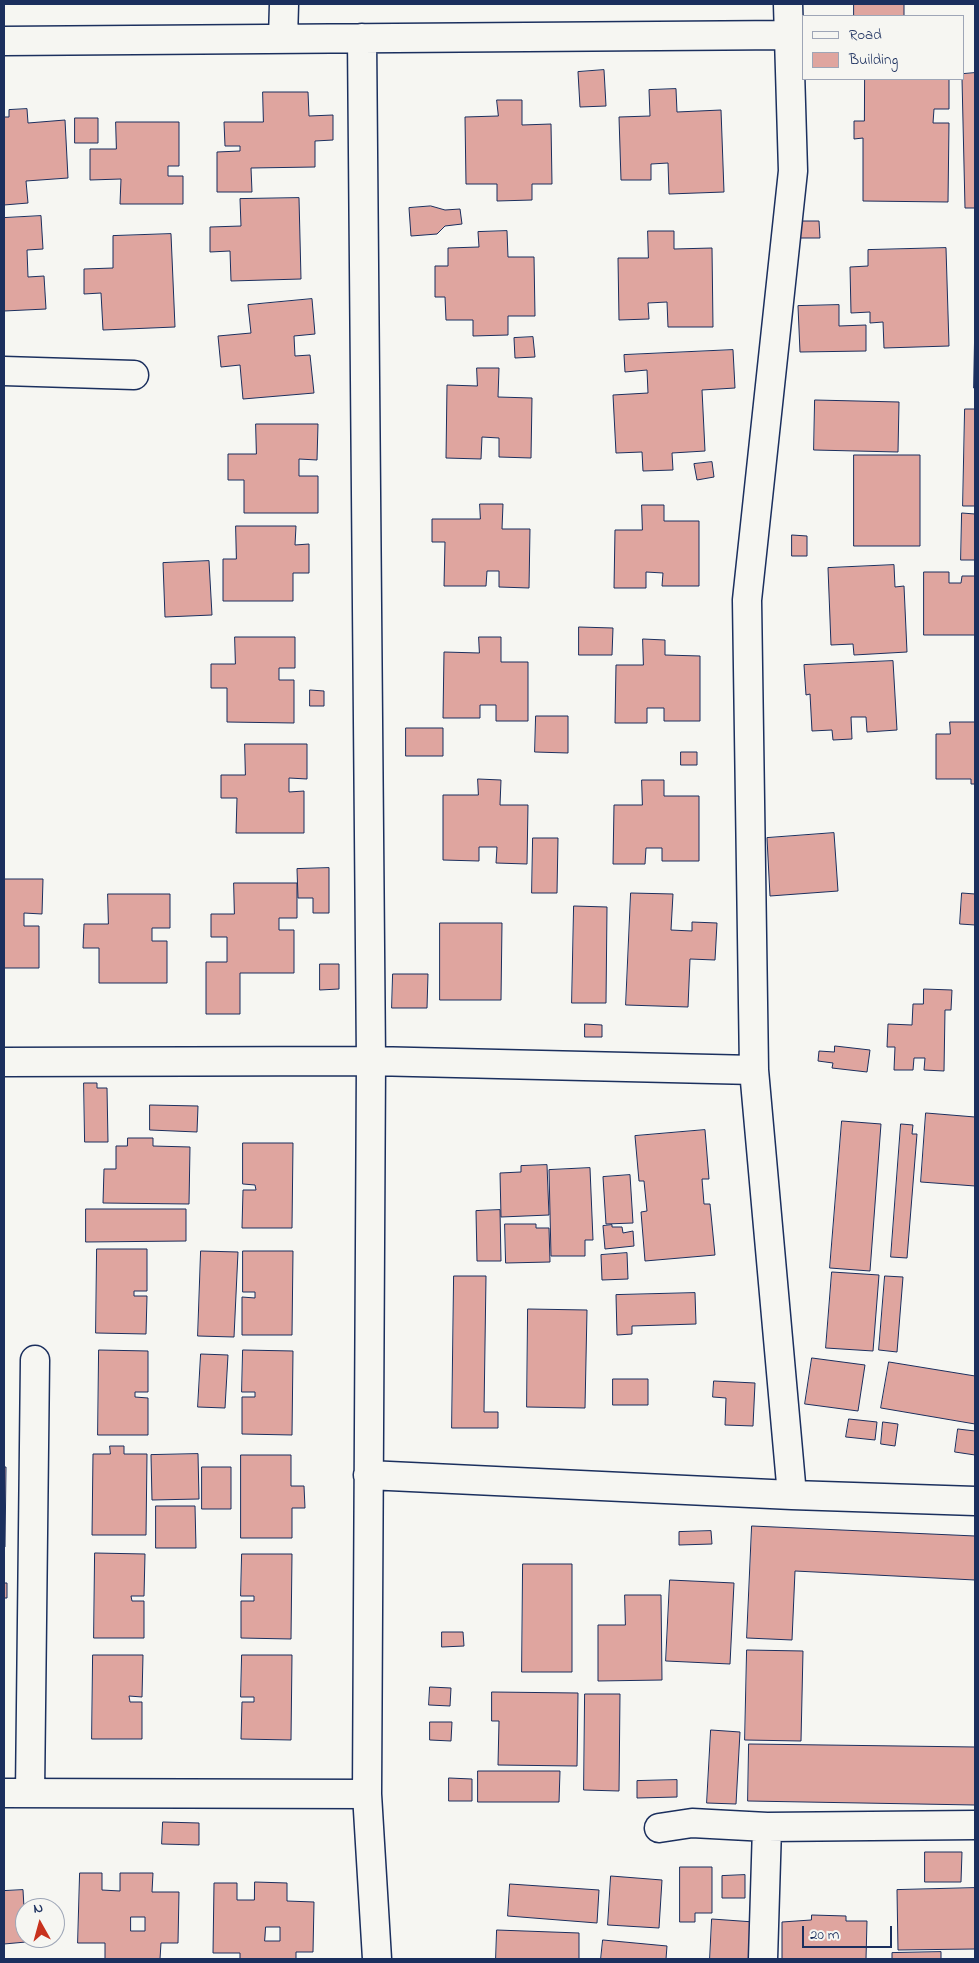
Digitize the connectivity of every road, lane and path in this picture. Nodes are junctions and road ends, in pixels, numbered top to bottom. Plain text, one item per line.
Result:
1 (284, 4) edge
2 (788, 4) edge
3 (788, 35) junction
4 (362, 38) junction
5 (283, 39) junction
6 (4, 41) edge
7 (4, 371) edge
8 (134, 375) dead end
9 (371, 1061) junction
10 (4, 1062) edge
11 (754, 1070) junction
12 (35, 1360) dead end
13 (368, 1475) junction
14 (792, 1495) junction
15 (975, 1501) edge
16 (17, 1793) edge
17 (367, 1794) junction
18 (975, 1825) edge
19 (767, 1827) junction
20 (659, 1828) dead end
21 (377, 1959) edge
22 (763, 1959) edge

1 - 5 street
2 - 3 street
3 - 4 street
3 - 11 street
4 - 5 street
4 - 9 street
5 - 6 street
7 - 8 street
9 - 10 street
9 - 11 street
9 - 13 street
11 - 14 street
12 - 16 street
13 - 14 street
13 - 17 street
14 - 15 street
16 - 17 street
17 - 21 street
18 - 19 street
19 - 20 street
19 - 22 street

